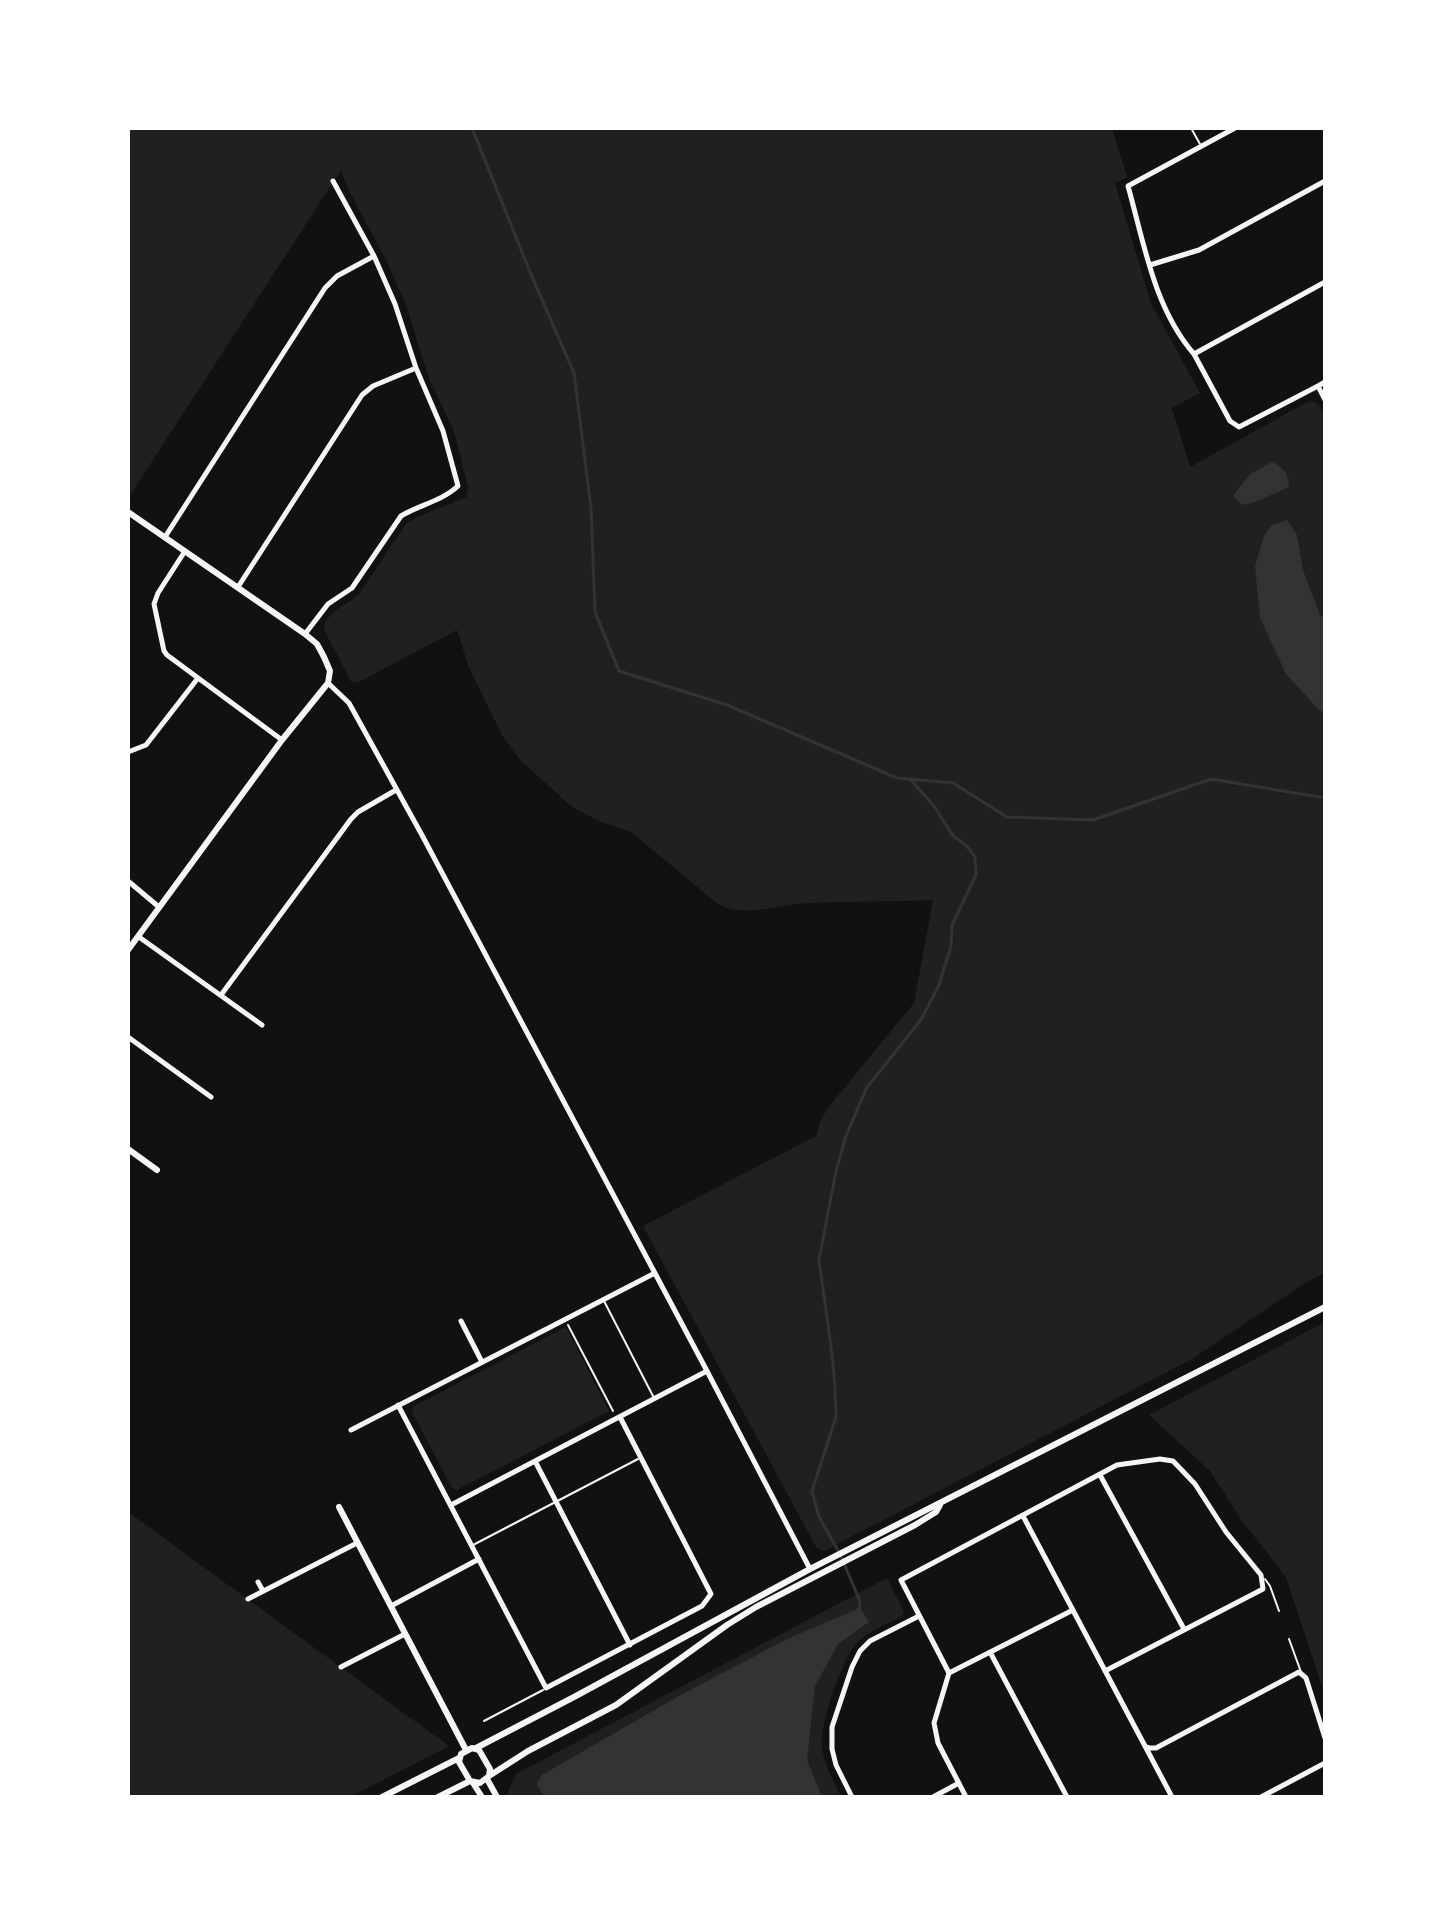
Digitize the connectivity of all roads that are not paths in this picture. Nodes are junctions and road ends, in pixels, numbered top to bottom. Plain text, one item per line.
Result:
1 (1191, 128) edge
2 (1235, 128) edge
3 (1201, 146) junction
4 (333, 181) dead end
5 (1325, 181) edge
6 (374, 256) junction
7 (1150, 265) junction
8 (1325, 282) edge
9 (1194, 354) junction
10 (416, 368) junction
11 (1325, 382) edge
12 (1318, 386) junction
13 (1325, 400) edge
14 (128, 512) edge
15 (165, 537) junction
16 (185, 551) junction
17 (238, 587) junction
18 (305, 634) junction
19 (198, 678) junction
20 (328, 683) junction
21 (282, 740) junction
22 (128, 752) edge
23 (396, 790) junction
24 (128, 881) edge
25 (159, 907) junction
26 (139, 937) junction
27 (128, 950) edge
28 (221, 995) junction
29 (262, 1025) dead end
30 (128, 1037) edge
31 (211, 1097) dead end
32 (128, 1149) edge
33 (157, 1170) dead end
34 (655, 1273) junction
35 (603, 1300) junction
36 (1325, 1307) edge
37 (461, 1321) dead end
38 (482, 1362) junction
39 (707, 1371) junction
40 (654, 1398) junction
41 (398, 1405) junction
42 (620, 1417) junction
43 (351, 1430) dead end
44 (640, 1458) junction
45 (535, 1461) junction
46 (1100, 1475) junction
47 (556, 1502) junction
48 (942, 1502) junction
49 (451, 1505) junction
50 (339, 1507) dead end
51 (1023, 1516) junction
52 (357, 1543) junction
53 (472, 1546) junction
54 (479, 1559) junction
55 (810, 1569) junction
56 (1261, 1575) junction
57 (258, 1582) dead end
58 (263, 1591) junction
59 (248, 1599) dead end
60 (390, 1606) junction
61 (1073, 1610) junction
62 (1279, 1611) dead end
63 (919, 1616) junction
64 (1184, 1629) junction
65 (405, 1634) junction
66 (1289, 1639) dead end
67 (630, 1645) junction
68 (990, 1652) junction
69 (341, 1667) dead end
70 (1105, 1671) junction
71 (949, 1673) junction
72 (1302, 1675) junction
73 (546, 1688) junction
74 (484, 1721) dead end
75 (1325, 1738) edge
76 (1143, 1743) junction
77 (476, 1748) junction
78 (466, 1750) junction
79 (459, 1758) junction
80 (1325, 1763) edge
81 (488, 1777) junction
82 (471, 1782) junction
83 (959, 1783) junction
84 (382, 1797) edge
85 (438, 1797) edge
86 (482, 1797) edge
87 (497, 1797) edge
88 (852, 1797) edge
89 (933, 1797) edge
90 (966, 1797) edge
91 (1067, 1797) edge
92 (1172, 1797) edge
93 (1261, 1797) edge

1 - 3 lane
2 - 3 street
3 - 7 street
4 - 6 street
5 - 7 street
6 - 10 street
6 - 15 street
7 - 9 street
8 - 9 street
9 - 12 street
10 - 17 street
10 - 18 street
11 - 12 street
12 - 13 street
14 - 15 street
15 - 16 street
16 - 17 street
16 - 19 street
17 - 18 street
18 - 20 street
19 - 21 street
19 - 22 street
20 - 21 street
20 - 23 street
21 - 25 street
23 - 28 street
23 - 34 street
24 - 25 street
25 - 26 street
26 - 27 street
26 - 28 street
28 - 29 street
30 - 31 street
32 - 33 street
34 - 35 street
34 - 39 street
35 - 38 street
35 - 40 lane
36 - 48 street
37 - 38 street
38 - 41 street
39 - 40 street
39 - 55 street
40 - 42 street
41 - 43 street
41 - 49 street
42 - 44 street
42 - 45 street
44 - 47 lane
44 - 67 street
45 - 47 street
45 - 49 street
46 - 51 street
46 - 56 street
46 - 64 street
47 - 53 lane
47 - 67 street
48 - 55 street
48 - 81 street
49 - 53 street
50 - 52 street
51 - 61 street
51 - 63 street
52 - 58 street
52 - 60 street
53 - 54 street
54 - 60 street
54 - 73 street
55 - 77 street
56 - 62 lane
56 - 64 street
57 - 58 street
58 - 59 street
60 - 65 street
61 - 68 street
61 - 70 street
63 - 71 street
63 - 88 street
64 - 70 street
65 - 69 street
65 - 78 street
66 - 72 lane
67 - 73 street
68 - 71 street
68 - 91 street
70 - 76 street
71 - 83 street
72 - 75 street
72 - 76 street
73 - 74 lane
76 - 92 street
77 - 78 street
77 - 81 street
78 - 79 street
79 - 82 street
79 - 84 street
80 - 93 street
81 - 82 street
81 - 87 street
82 - 85 street
82 - 86 street
83 - 89 street
83 - 90 street

